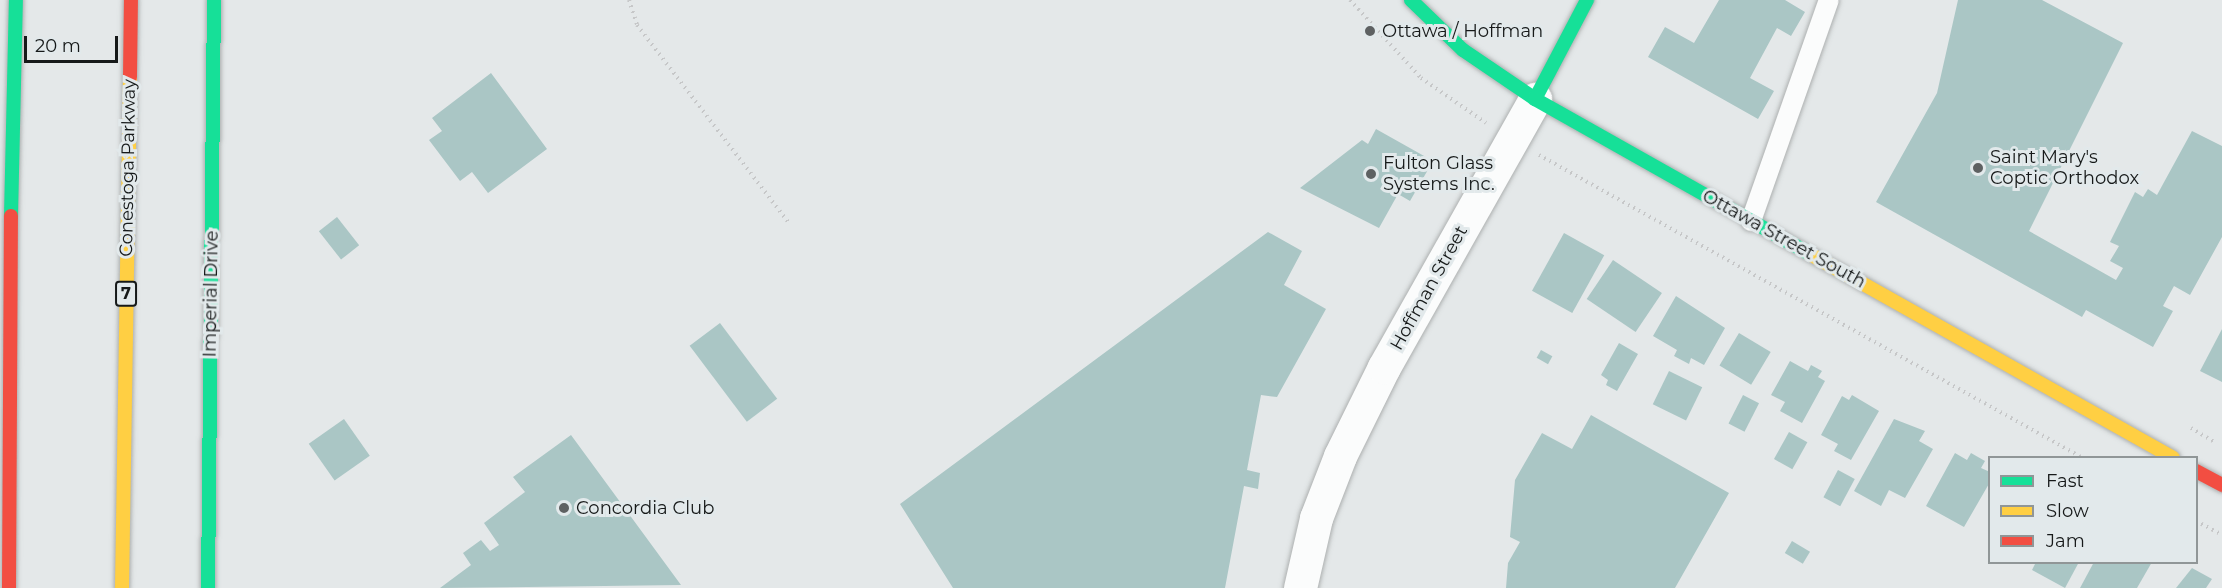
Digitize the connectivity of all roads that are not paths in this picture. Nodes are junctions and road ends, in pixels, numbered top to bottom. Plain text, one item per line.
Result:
1 (16, 0) edge
2 (131, 0) edge
3 (214, 0) edge
4 (1411, 0) edge
5 (1587, 0) edge
6 (1829, 0) edge
7 (1535, 99) junction
8 (1751, 221) junction
9 (0, 323) edge
10 (8, 344) junction
11 (2169, 456) edge
12 (2198, 472) edge
13 (2222, 485) edge
14 (9, 588) edge
15 (122, 588) edge
16 (208, 588) edge
17 (1300, 588) edge

1 - 10 main road
2 - 15 main road, Conestoga Parkway / 7
3 - 16 main road, Imperial Drive
4 - 7 main road, Ottawa Street South
5 - 7 main road, Hoffman Street
6 - 8 lane
7 - 8 main road, Ottawa Street South
7 - 17 street, Hoffman Street
8 - 11 main road, Ottawa Street South
9 - 10 main road
10 - 14 main road
12 - 13 main road

